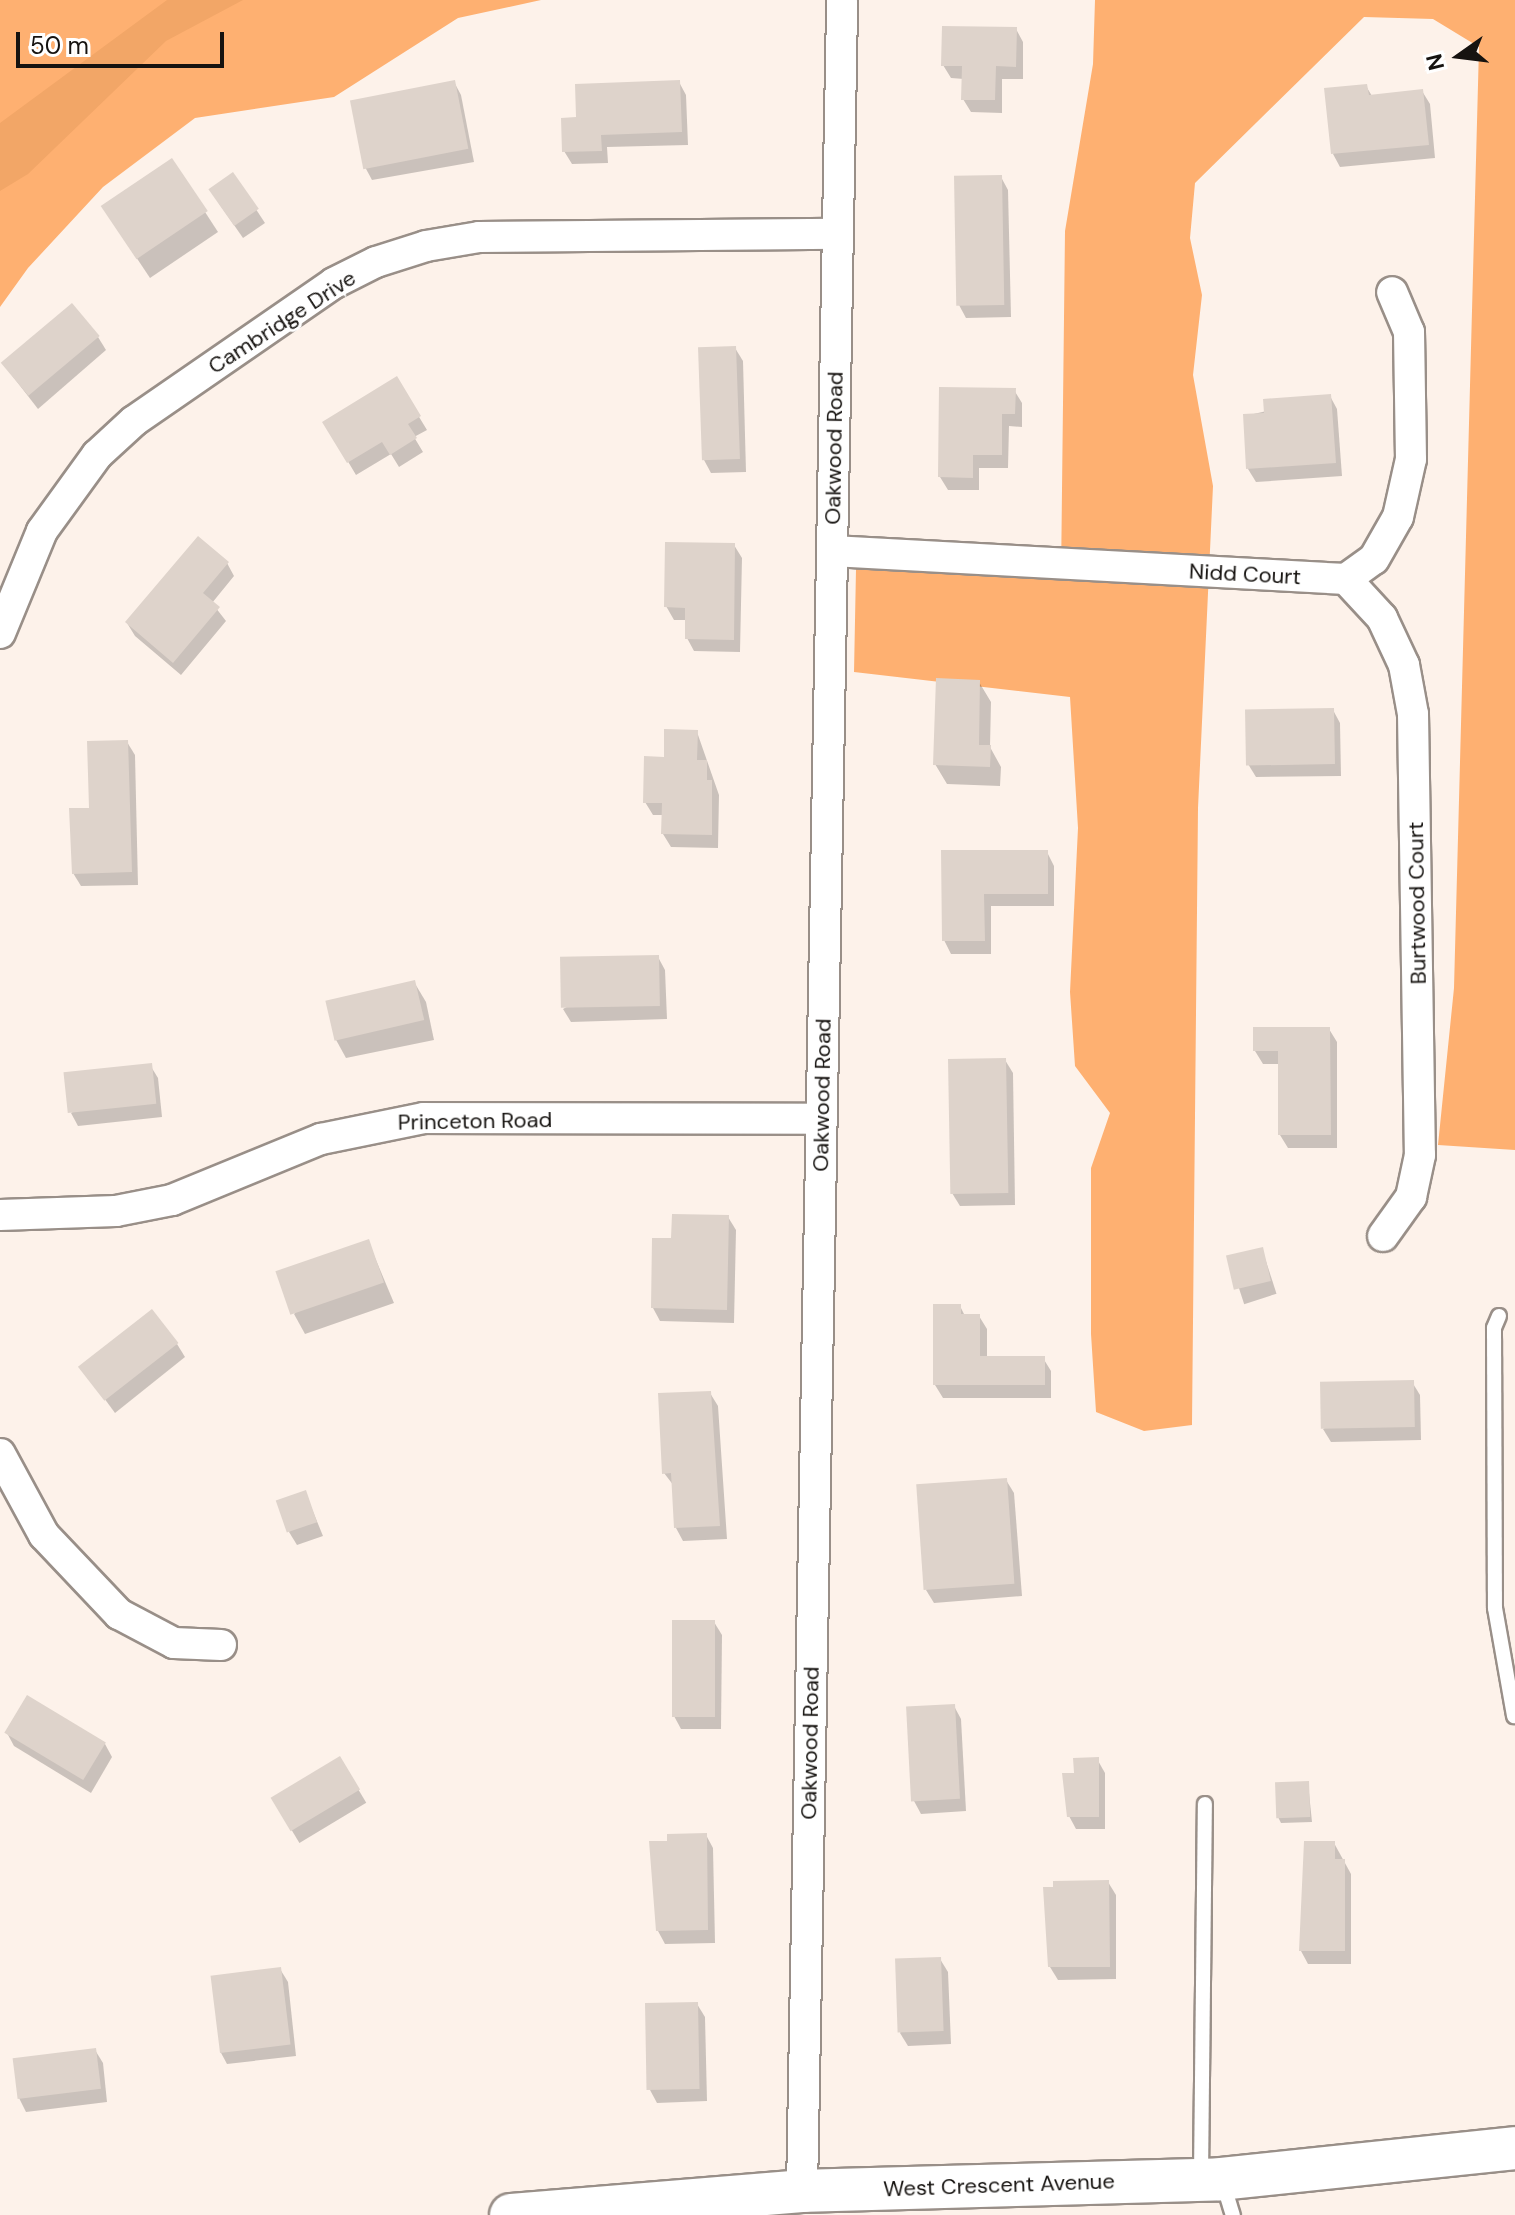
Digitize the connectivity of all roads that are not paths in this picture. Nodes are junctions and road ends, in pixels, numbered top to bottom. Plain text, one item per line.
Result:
1 (842, 0) edge
2 (838, 234) junction
3 (1392, 292) dead end
4 (832, 551) junction
5 (1346, 579) junction
6 (0, 633) edge
7 (822, 1119) junction
8 (0, 1215) edge
9 (1383, 1236) dead end
10 (1499, 1316) dead end
11 (0, 1454) edge
12 (221, 1645) dead end
13 (1514, 1716) edge
14 (1205, 1804) dead end
15 (1501, 2151) edge
16 (802, 2191) junction
17 (1218, 2191) edge
18 (511, 2215) edge

1 - 2 street, Oakwood Road
2 - 4 street, Oakwood Road
2 - 6 street, Cambridge Drive
3 - 5 street
4 - 5 street, Nidd Court
4 - 7 street, Oakwood Road
5 - 9 street, Burtwood Court
7 - 8 street, Princeton Road
7 - 16 street, Oakwood Road
10 - 13 lane
11 - 12 street
14 - 17 lane
15 - 17 main road, West Crescent Avenue
16 - 17 main road, West Crescent Avenue
16 - 18 main road, West Crescent Avenue

